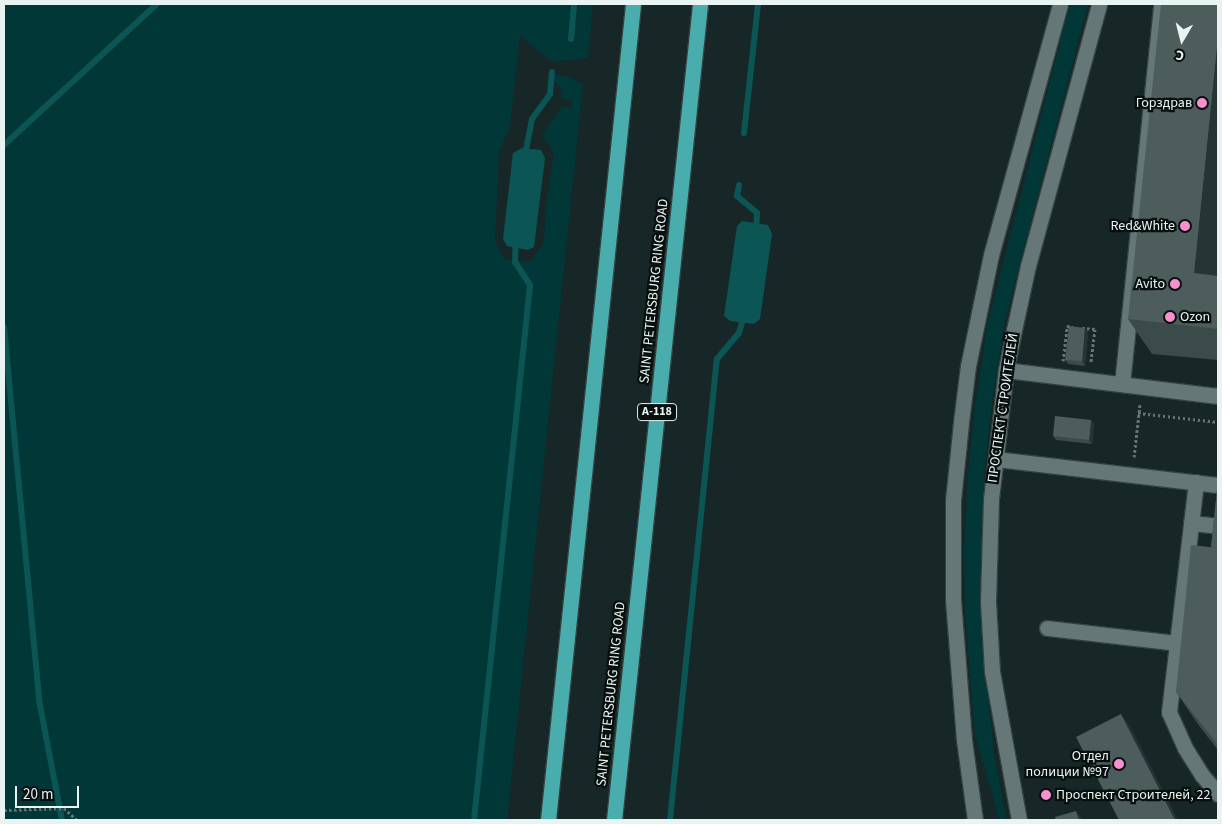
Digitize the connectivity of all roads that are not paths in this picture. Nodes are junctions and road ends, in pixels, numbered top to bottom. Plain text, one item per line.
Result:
1 (634, 4) edge
2 (700, 4) edge
3 (1060, 4) edge
4 (1099, 4) edge
5 (1161, 4) edge
6 (1006, 370) junction
7 (1122, 384) junction
8 (1218, 396) edge
9 (996, 459) junction
10 (1196, 482) junction
11 (1218, 485) edge
12 (1191, 523) junction
13 (1218, 526) edge
14 (1047, 628) dead end
15 (1177, 643) junction
16 (1218, 794) edge
17 (548, 820) edge
18 (614, 820) edge
19 (976, 820) edge
20 (1019, 820) edge

1 - 17 highway
2 - 18 highway, SAINT PETERSBURG RING ROAD / А-118
3 - 19 street
4 - 6 street, ПРОСПЕКТ СТРОИТЕЛЕЙ
5 - 7 street
6 - 7 street
6 - 9 street, ПРОСПЕКТ СТРОИТЕЛЕЙ
7 - 8 street
9 - 10 street
9 - 20 street, ПРОСПЕКТ СТРОИТЕЛЕЙ
10 - 11 street
10 - 12 street
12 - 13 street
12 - 15 street
14 - 15 street
15 - 16 street

